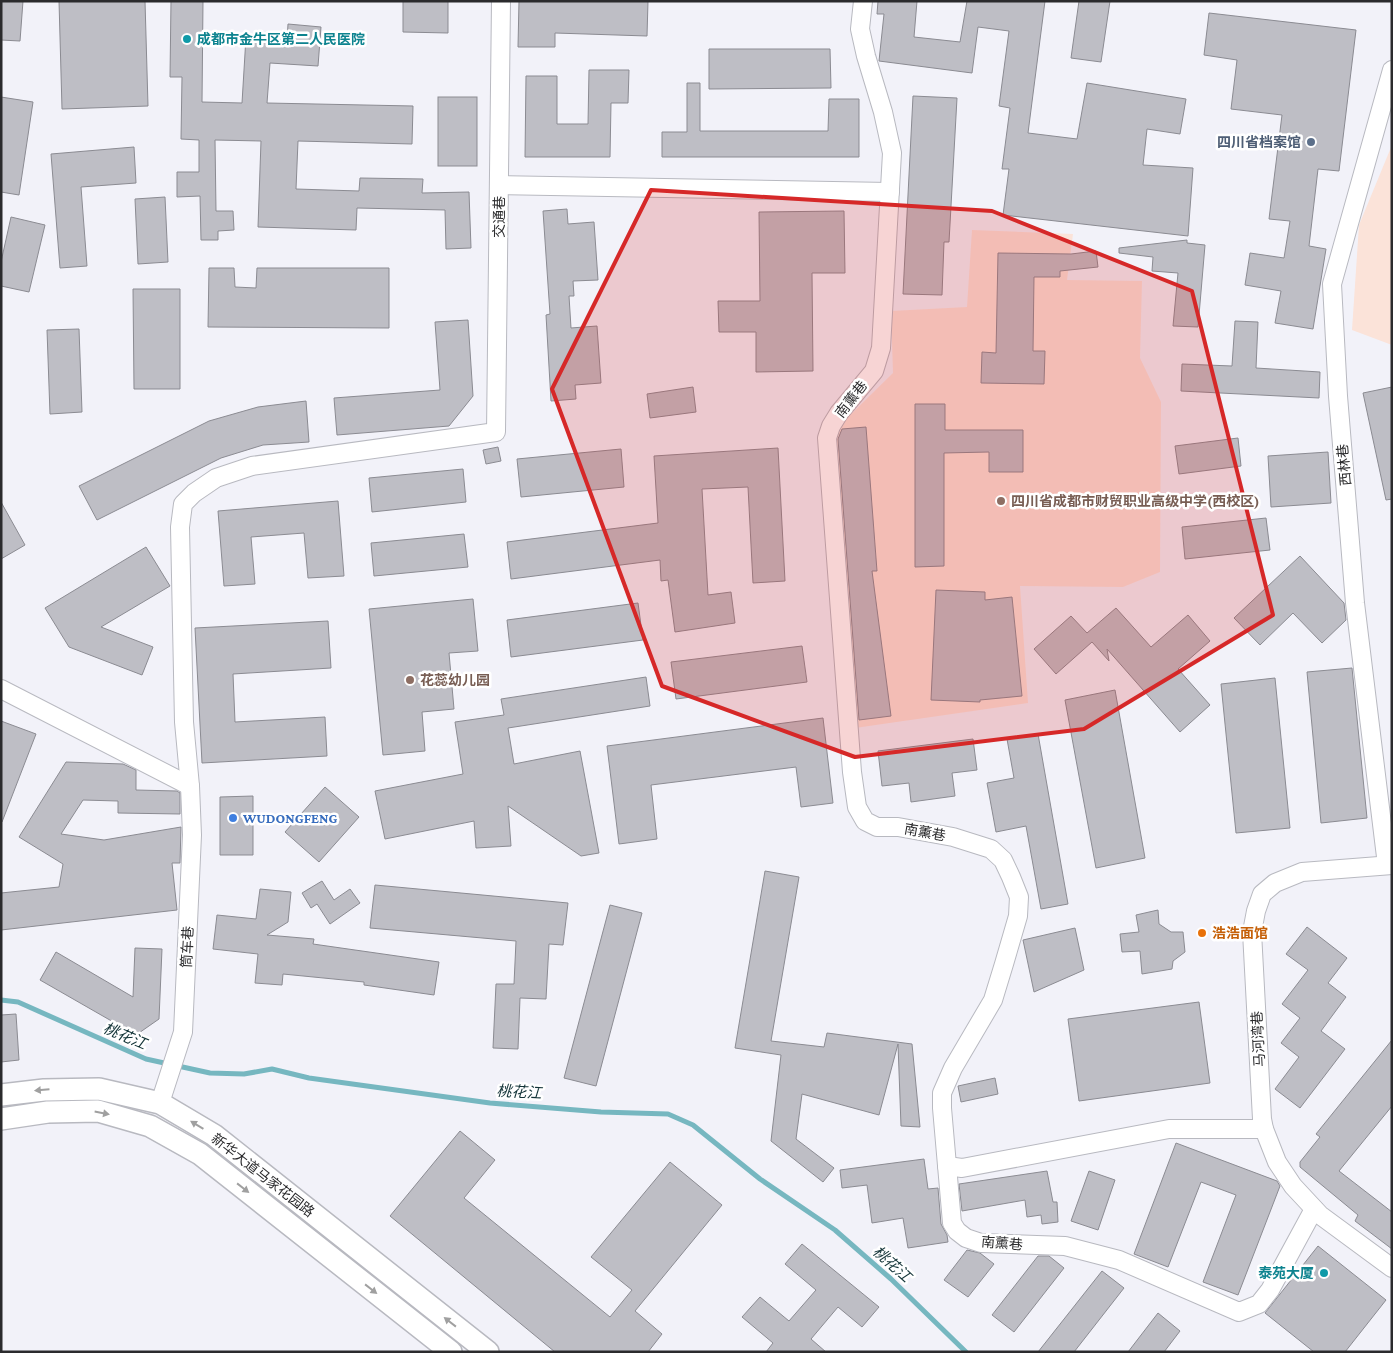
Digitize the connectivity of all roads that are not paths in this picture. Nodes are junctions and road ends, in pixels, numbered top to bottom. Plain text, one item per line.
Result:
1 (501, 1) edge
2 (863, 1) edge
3 (1392, 70) edge
4 (499, 185) junction
5 (890, 192) junction
6 (496, 432) joint
7 (1, 689) edge
8 (190, 786) junction
9 (1390, 865) edge
10 (1, 1095) edge
11 (160, 1103) junction
12 (1, 1119) edge
13 (1264, 1129) junction
14 (946, 1166) junction
15 (1314, 1209) junction
16 (1392, 1268) edge
17 (451, 1352) edge
18 (488, 1352) edge

1 - 4 street, 交通巷
2 - 5 street, 南薰巷
3 - 9 street, 西林巷
4 - 5 street
4 - 6 street, 交通巷
5 - 14 street, 南薰巷
6 - 8 street, 筒车巷
7 - 8 street
8 - 11 street, 筒车巷
9 - 13 street, 马河湾巷
11 -> 10 main road, 新华大道马家花园路
18 -> 11 main road, 新华大道马家花园路
12 -> 17 main road, 新华大道马家花园路
13 - 14 street
13 - 15 street, 马河湾巷
14 - 15 street, 南薰巷
15 - 16 street, 马河湾巷

